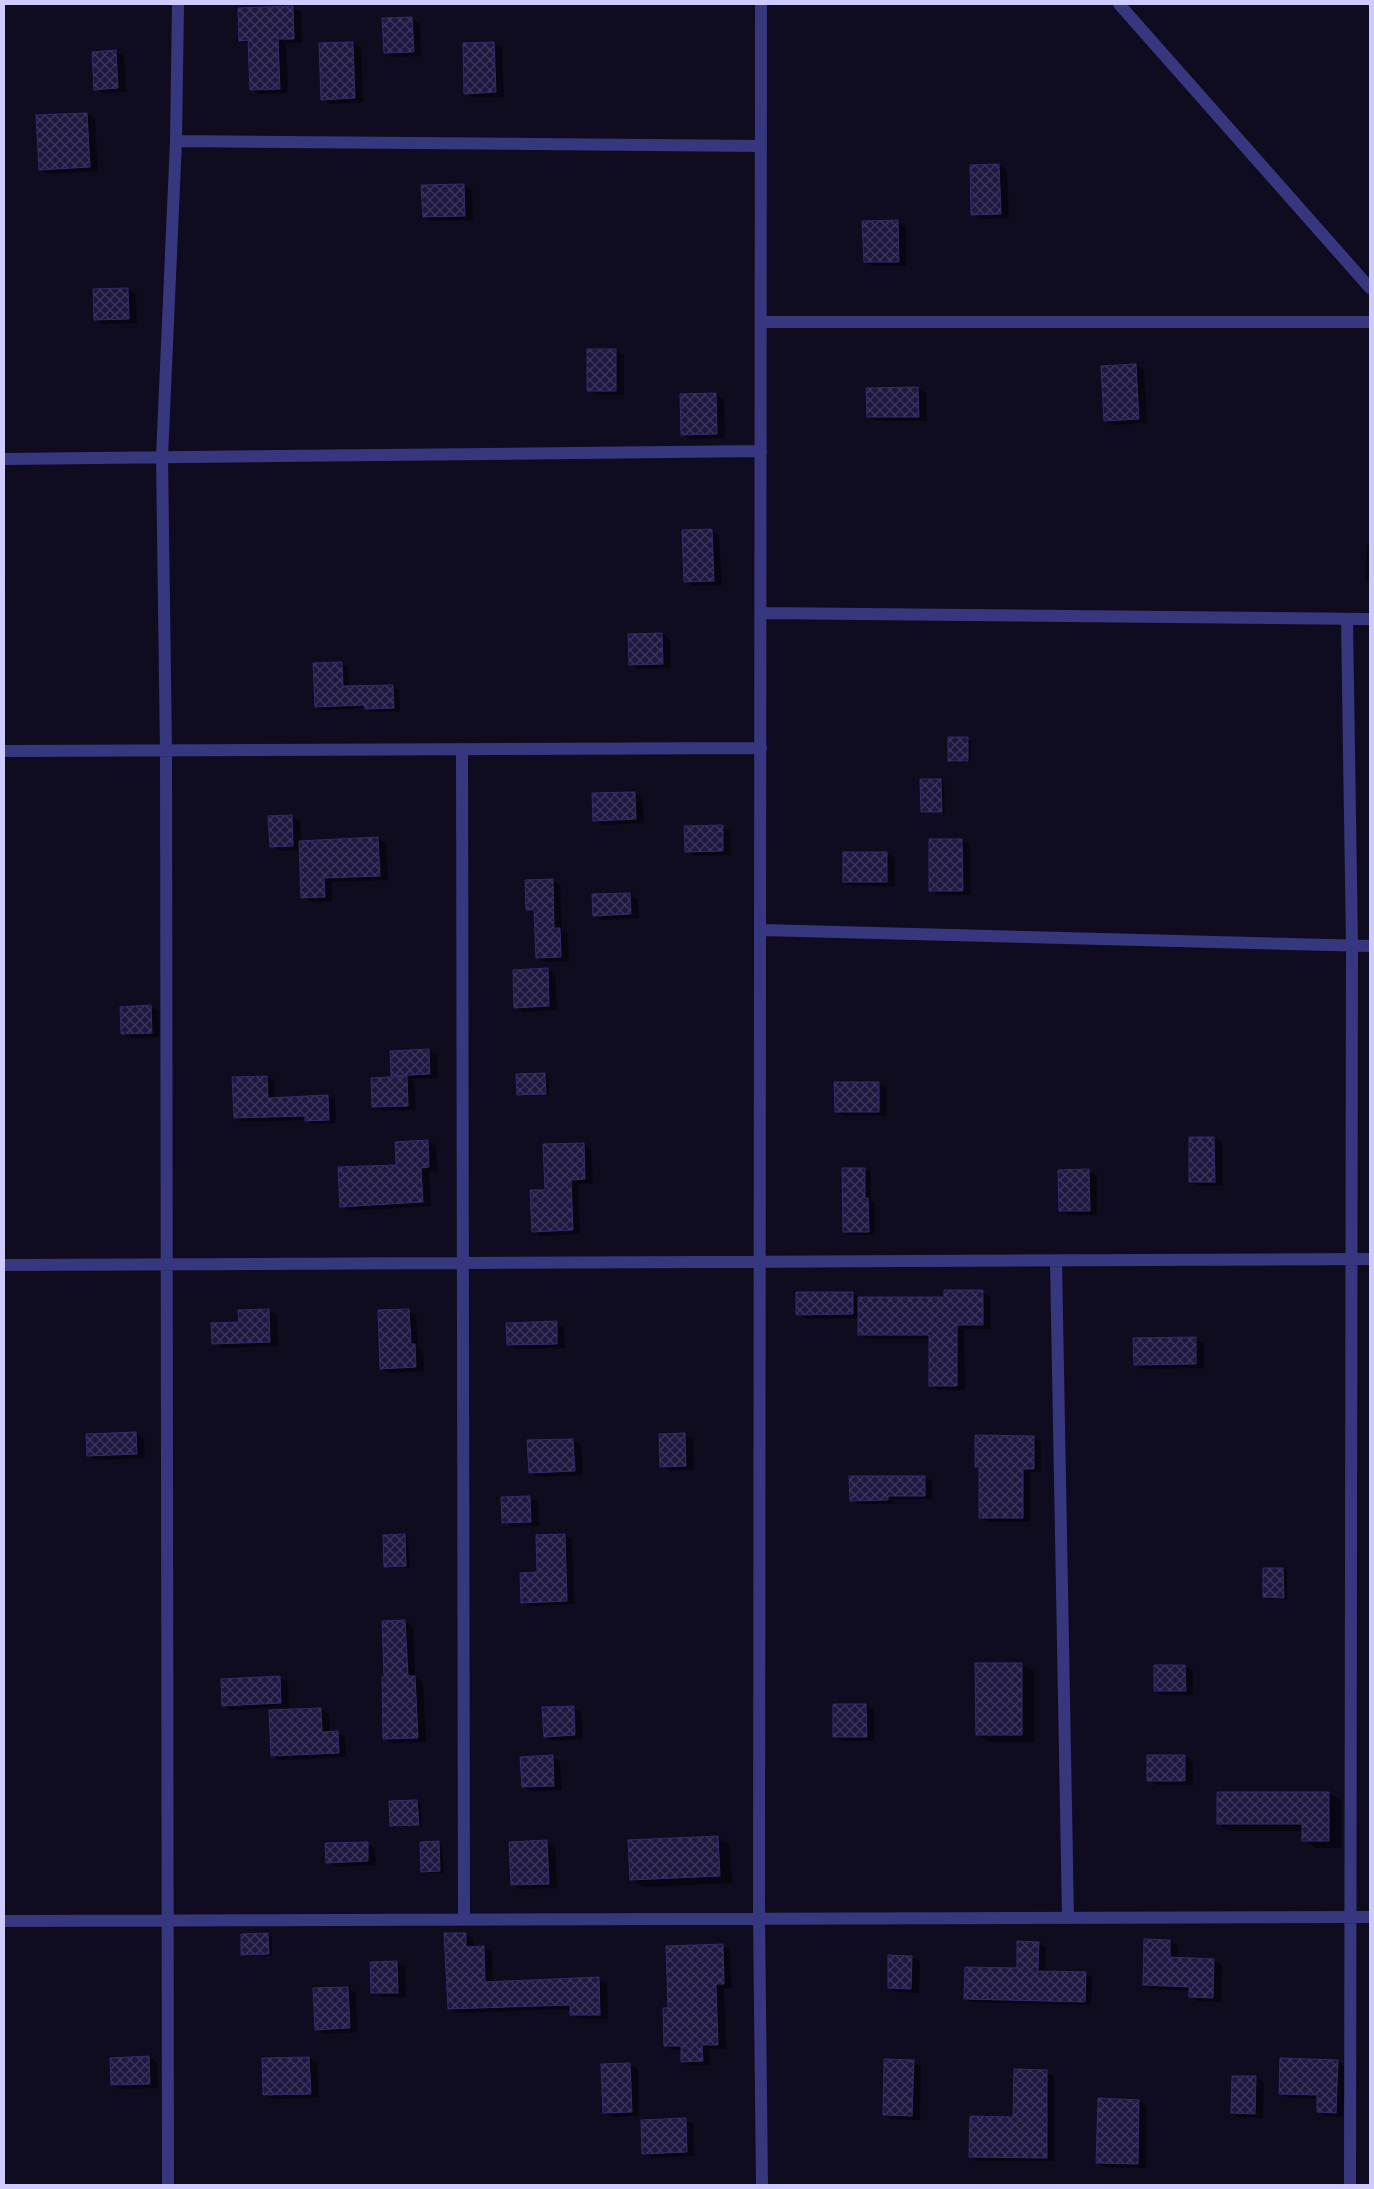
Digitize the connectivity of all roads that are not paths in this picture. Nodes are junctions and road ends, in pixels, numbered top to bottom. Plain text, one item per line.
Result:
1 (178, 4) edge
2 (761, 4) edge
3 (1119, 4) edge
4 (176, 140) junction
5 (761, 146) junction
6 (1370, 288) edge
7 (761, 322) junction
8 (1370, 322) edge
9 (761, 451) junction
10 (162, 457) junction
11 (4, 459) edge
12 (761, 613) junction
13 (1347, 619) junction
14 (1370, 620) edge
15 (761, 748) junction
16 (462, 750) junction
17 (4, 751) edge
18 (166, 751) junction
19 (760, 930) junction
20 (1352, 946) junction
21 (1370, 946) edge
22 (1370, 1259) edge
23 (1352, 1260) junction
24 (1056, 1261) junction
25 (760, 1262) junction
26 (463, 1264) junction
27 (4, 1265) edge
28 (167, 1265) junction
29 (1068, 1917) junction
30 (1350, 1917) junction
31 (1370, 1917) edge
32 (759, 1918) junction
33 (464, 1919) junction
34 (167, 1920) junction
35 (4, 1921) edge
36 (168, 2185) edge
37 (762, 2185) edge
38 (1350, 2185) edge

1 - 4 street
2 - 5 street
3 - 6 street
4 - 5 street
4 - 10 street
5 - 7 street
7 - 8 street
7 - 9 street
9 - 10 street
9 - 12 street
10 - 11 street
10 - 18 street
12 - 13 street
12 - 15 street
13 - 14 street
13 - 20 street
15 - 16 street
15 - 19 street
16 - 18 street
16 - 26 street
17 - 18 street
18 - 28 street
19 - 20 street
19 - 25 street
20 - 21 street
20 - 23 street
22 - 23 street
23 - 24 street
23 - 30 street
24 - 25 street
24 - 29 street
25 - 26 street
25 - 32 street
26 - 28 street
26 - 33 street
27 - 28 street
28 - 34 street
29 - 30 street
29 - 32 street
30 - 31 street
30 - 38 street
32 - 33 street
32 - 37 street
33 - 34 street
34 - 35 street
34 - 36 street

